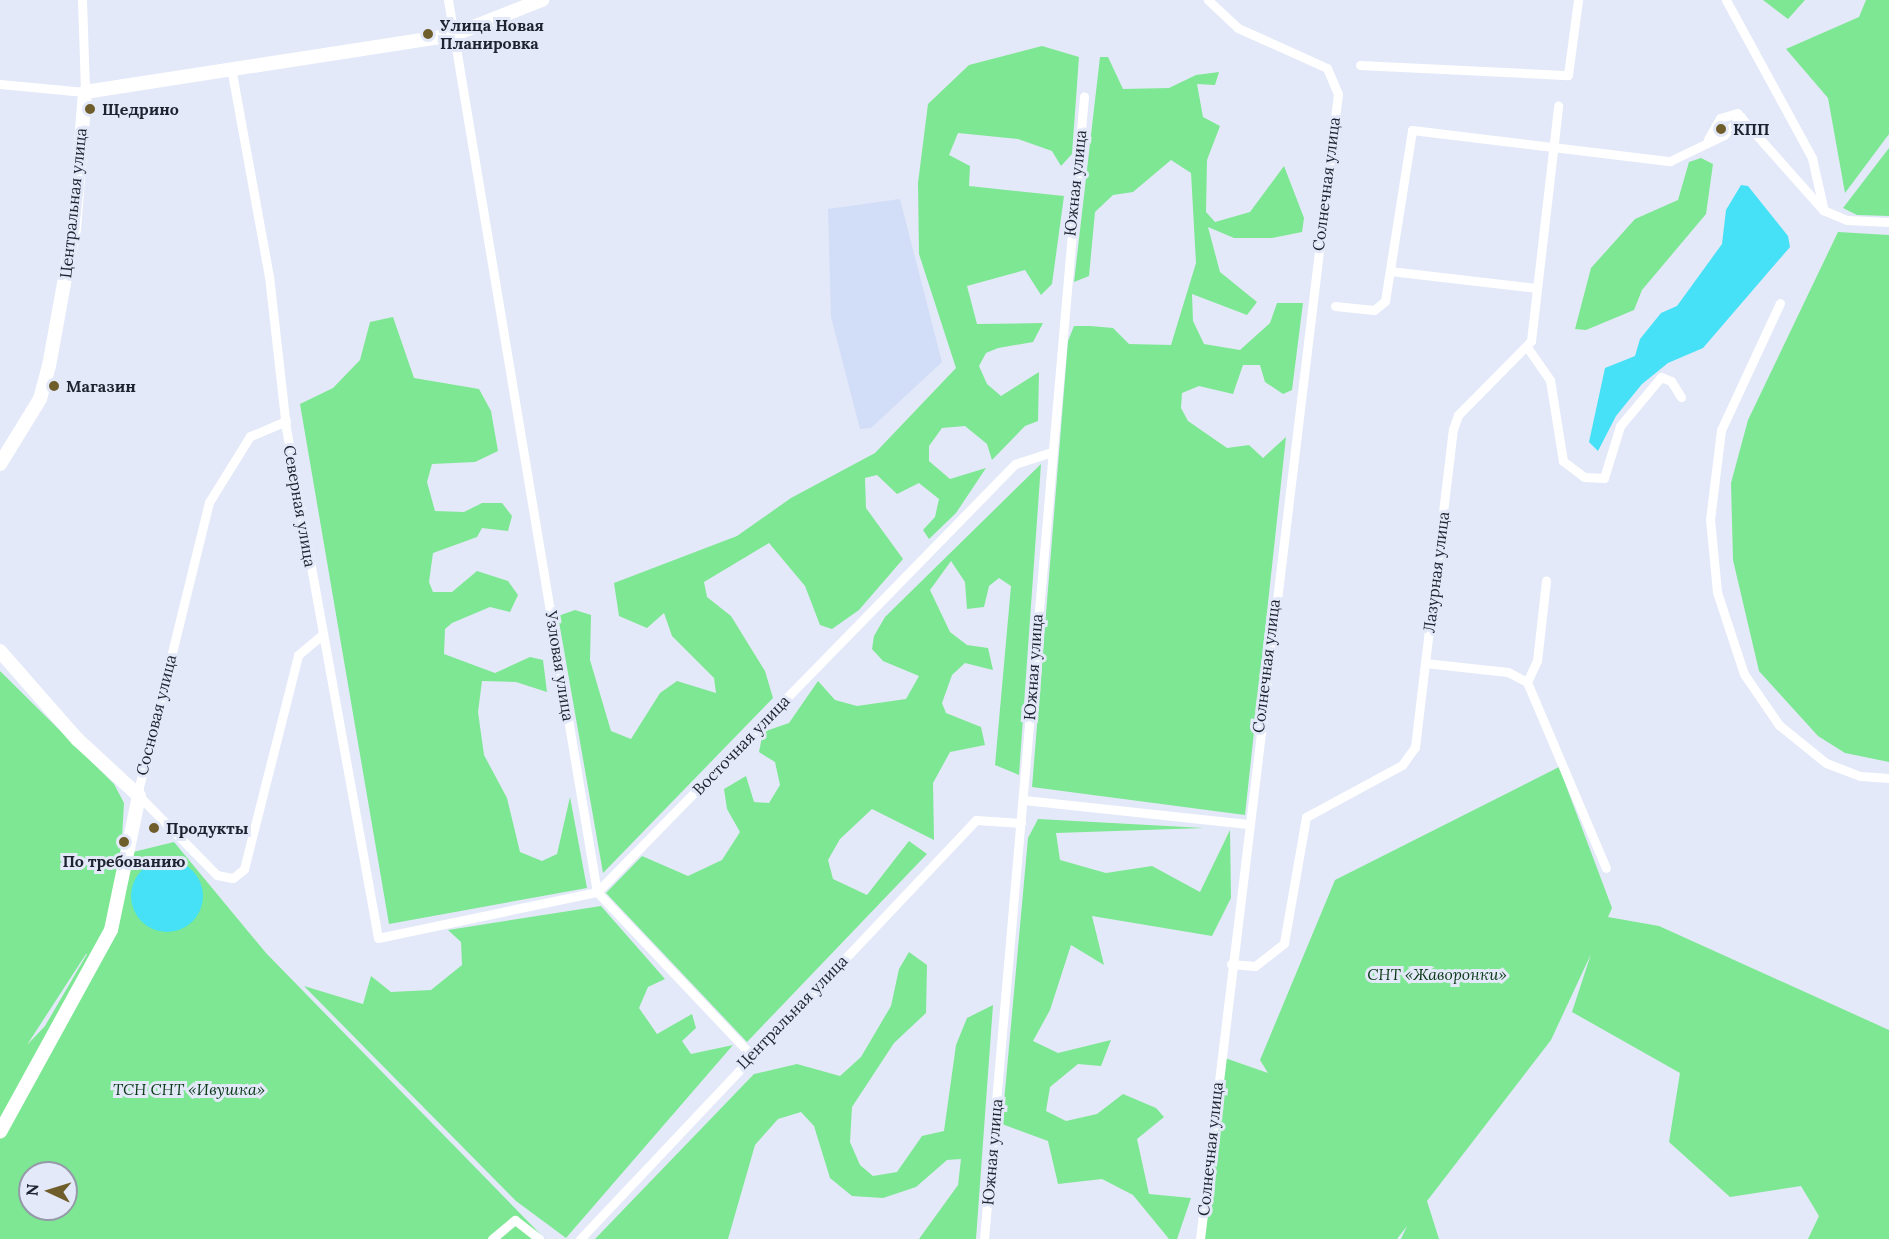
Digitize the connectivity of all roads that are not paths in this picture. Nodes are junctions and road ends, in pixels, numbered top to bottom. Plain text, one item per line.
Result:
1 (82, 0) edge
2 (448, 0) edge
3 (542, 0) edge
4 (1208, 0) edge
5 (1578, 0) edge
6 (1726, 0) edge
7 (453, 35) junction
8 (1360, 65) dead end
9 (232, 73) junction
10 (0, 84) edge
11 (85, 92) junction
12 (1084, 96) dead end
13 (1558, 106) dead end
14 (1739, 115) junction
15 (1708, 139) junction
16 (1555, 147) junction
17 (1823, 210) junction
18 (1889, 222) edge
19 (1390, 271) junction
20 (1537, 288) junction
21 (1780, 303) dead end
22 (1335, 306) dead end
23 (1527, 347) junction
24 (1681, 397) dead end
25 (286, 422) junction
26 (1049, 453) junction
27 (0, 464) edge
28 (1546, 581) dead end
29 (324, 634) junction
30 (0, 651) edge
31 (1425, 663) junction
32 (1527, 681) junction
33 (1889, 778) edge
34 (139, 796) junction
35 (1024, 800) junction
36 (1021, 822) junction
37 (1248, 824) junction
38 (1606, 868) dead end
39 (597, 892) junction
40 (1231, 964) junction
41 (751, 1055) junction
42 (0, 1132) edge
43 (492, 1239) edge
44 (539, 1239) edge
45 (580, 1239) edge
46 (984, 1239) edge
47 (1200, 1239) edge

1 - 11 street, Центральная улица
2 - 7 street
3 - 7 street
4 - 37 street, Солнечная улица
5 - 8 street
6 - 17 street
7 - 9 street
7 - 39 street, Узловая улица
9 - 11 street
9 - 25 street, Северная улица
10 - 11 street
11 - 27 street, Центральная улица
12 - 26 street, Южная улица
13 - 16 street
14 - 15 street
14 - 15 street
14 - 17 street
15 - 16 street
16 - 19 street
16 - 20 street
17 - 18 street
19 - 20 street
19 - 22 street
20 - 23 street
21 - 33 street
23 - 24 street
23 - 31 street, Лазурная улица
25 - 29 street, Северная улица
25 - 34 street, Сосновая улица
26 - 35 street, Южная улица
26 - 39 street, Восточная улица
28 - 32 street
29 - 34 street, Сосновая улица
29 - 39 street, Северная улица
30 - 34 street
31 - 32 street
31 - 40 street, Лазурная улица
32 - 38 street
34 - 42 street
35 - 36 street, Южная улица
35 - 37 street
36 - 41 street, Центральная улица
36 - 46 street, Южная улица
37 - 40 street, Солнечная улица
39 - 41 street
40 - 47 street, Солнечная улица
41 - 45 street, Центральная улица
43 - 44 street

